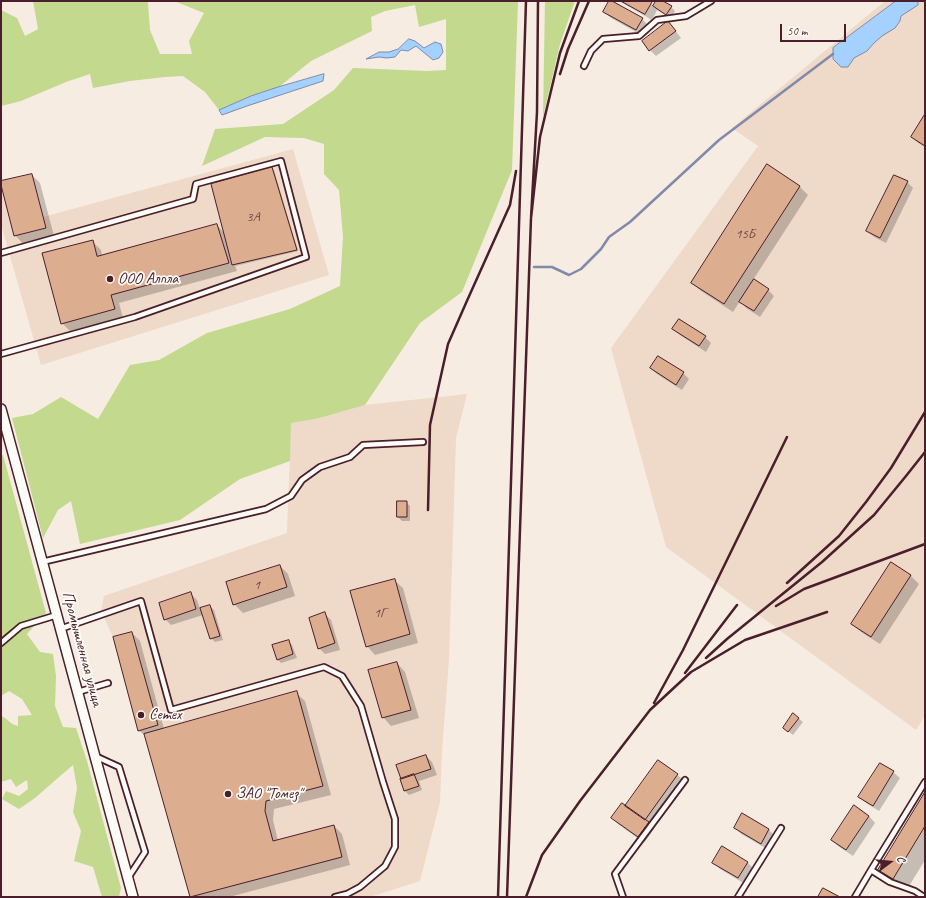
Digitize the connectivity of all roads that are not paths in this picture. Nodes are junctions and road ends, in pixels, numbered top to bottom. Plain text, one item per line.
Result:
1 (708, 2) edge
2 (584, 66) dead end
3 (1, 253) edge
4 (1, 354) edge
5 (1, 409) edge
6 (423, 442) dead end
7 (42, 562) junction
8 (57, 615) junction
9 (60, 629) junction
10 (1, 643) edge
11 (108, 683) dead end
12 (78, 692) junction
13 (95, 755) junction
14 (685, 780) dead end
15 (925, 782) edge
16 (780, 828) dead end
17 (871, 870) junction
18 (128, 878) junction
19 (133, 897) edge
20 (335, 897) edge
21 (623, 897) edge
22 (738, 897) edge
23 (855, 897) edge
24 (924, 897) edge

1 - 2 lane
3 - 4 lane
5 - 7 street, Промышленная улица
6 - 7 lane
7 - 8 street, Промышленная улица
8 - 9 street, Промышленная улица
8 - 10 lane
9 - 12 street, Промышленная улица
9 - 20 lane
11 - 12 lane
12 - 13 street, Промышленная улица
13 - 18 street, Промышленная улица
13 - 18 lane
14 - 21 lane
15 - 17 lane
16 - 22 lane
17 - 23 lane
17 - 24 lane
18 - 19 street, Промышленная улица

